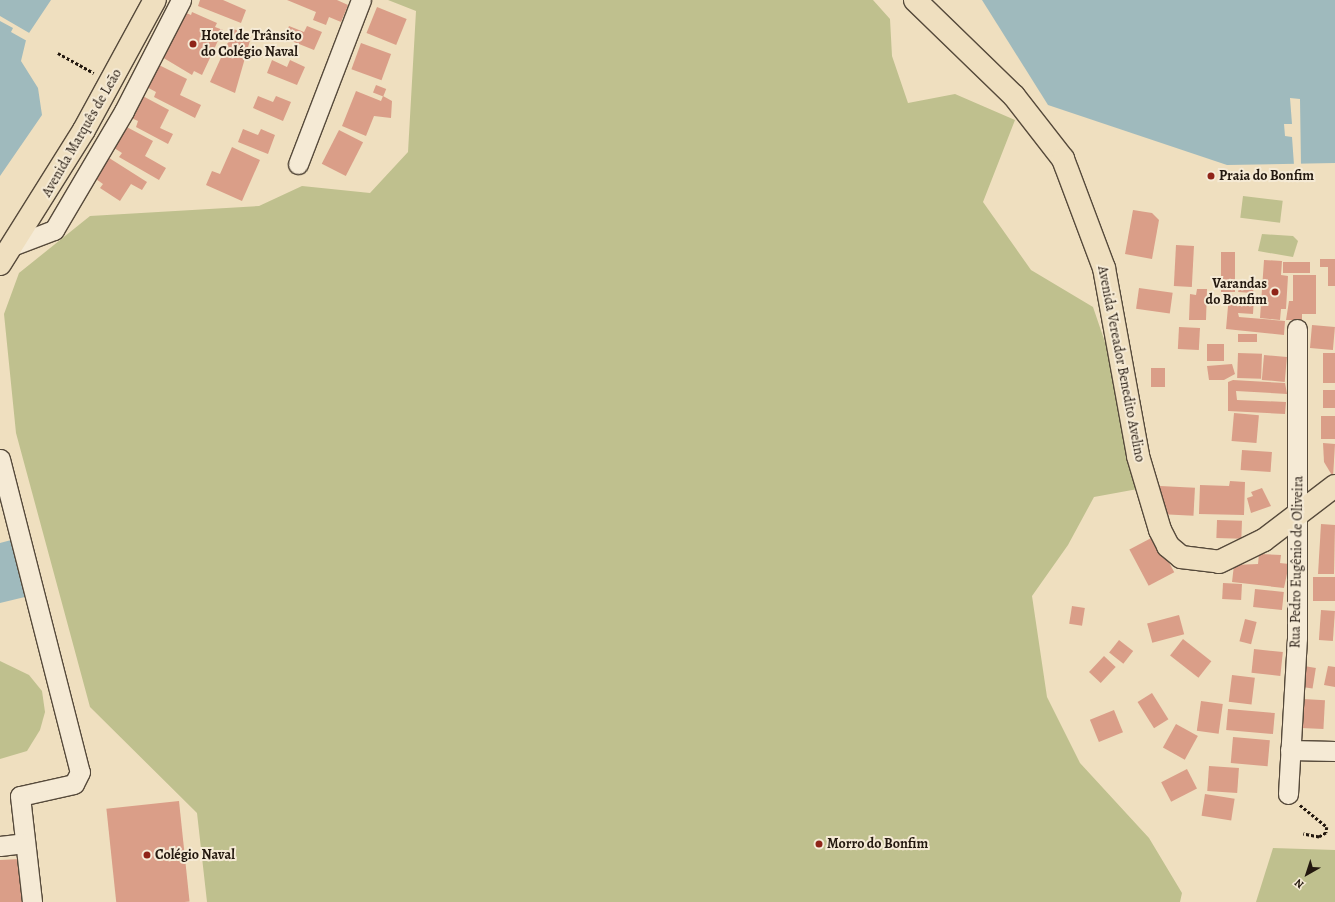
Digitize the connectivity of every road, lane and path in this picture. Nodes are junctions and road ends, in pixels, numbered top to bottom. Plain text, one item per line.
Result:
1 (155, 0) edge
2 (181, 0) edge
3 (361, 0) edge
4 (915, 0) edge
5 (58, 53) dead end
6 (111, 83) junction
7 (298, 164) dead end
8 (3, 259) edge
9 (1297, 329) dead end
10 (0, 459) edge
11 (1335, 486) edge
12 (1299, 513) junction
13 (1290, 750) junction
14 (1335, 751) edge
15 (1288, 794) joint
16 (1303, 834) dead end
17 (24, 843) junction
18 (0, 846) edge
19 (32, 902) edge

1 - 6 main road, Avenida Marquês de Leão
2 - 8 street
3 - 7 street
4 - 12 main road, Avenida Vereador Benedito Avelino
5 - 6 path
6 - 8 main road, Avenida Marquês de Leão
9 - 12 street, Rua Pedro Eugênio de Oliveira
10 - 17 street
11 - 12 main road, Avenida Vereador Benedito Avelino
12 - 13 street, Rua Pedro Eugênio de Oliveira
13 - 14 street
13 - 15 street, Rua Pedro Eugênio de Oliveira
15 - 16 path
17 - 18 street
17 - 19 street

